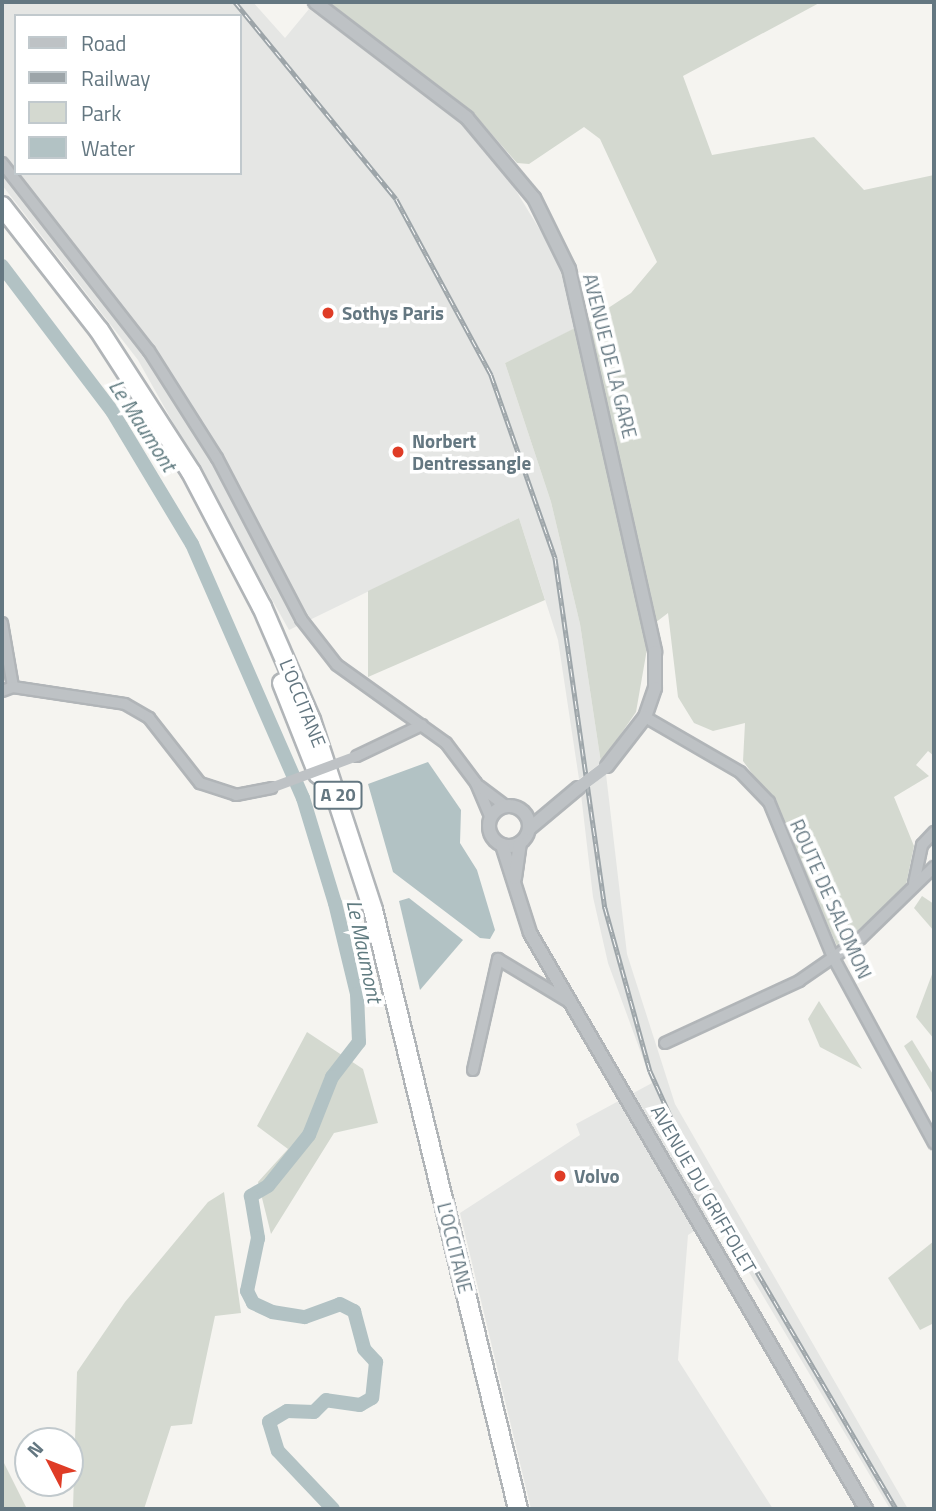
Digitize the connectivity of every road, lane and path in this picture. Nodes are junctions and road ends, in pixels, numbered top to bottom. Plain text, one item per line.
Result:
1 (315, 2) edge
2 (2, 163) edge
3 (2, 206) edge
4 (2, 224) edge
5 (2, 624) edge
6 (13, 687) junction
7 (2, 691) edge
8 (645, 717) junction
9 (422, 725) junction
10 (476, 783) junction
11 (555, 806) junction
12 (507, 807) junction
13 (524, 813) junction
14 (491, 818) junction
15 (528, 830) junction
16 (934, 832) edge
17 (520, 843) junction
18 (502, 845) junction
19 (934, 867) edge
20 (914, 883) junction
21 (515, 885) junction
22 (834, 957) junction
23 (571, 1003) junction
24 (665, 1043) dead end
25 (473, 1070) dead end
26 (934, 1143) edge
27 (506, 1509) edge
28 (518, 1509) edge
29 (866, 1509) edge

1 - 8 street, AVENUE DE LA GARE
2 - 9 street
3 - 28 highway, L'OCCITANE / A 20
4 - 27 highway, L'OCCITANE / A 20
5 - 6 street
6 - 7 street
6 - 9 street, bridge
8 - 11 street, AVENUE DE LA GARE, bridge
8 - 22 street, ROUTE DE SALOMON
9 - 10 street
10 - 12 street
10 - 14 street
11 - 13 street
11 - 15 street, AVENUE DE LA GARE
12 - 13 street
12 - 14 street
13 - 15 street
14 - 18 street
15 - 17 street
16 - 20 street
17 - 18 street
17 - 21 street
18 - 21 street, AVENUE DU GRIFFOLET
19 - 20 street
20 - 22 street
21 - 23 street, AVENUE DU GRIFFOLET
22 - 24 street
22 - 26 street, ROUTE DE SALOMON
23 - 25 street
23 - 29 street, AVENUE DU GRIFFOLET

